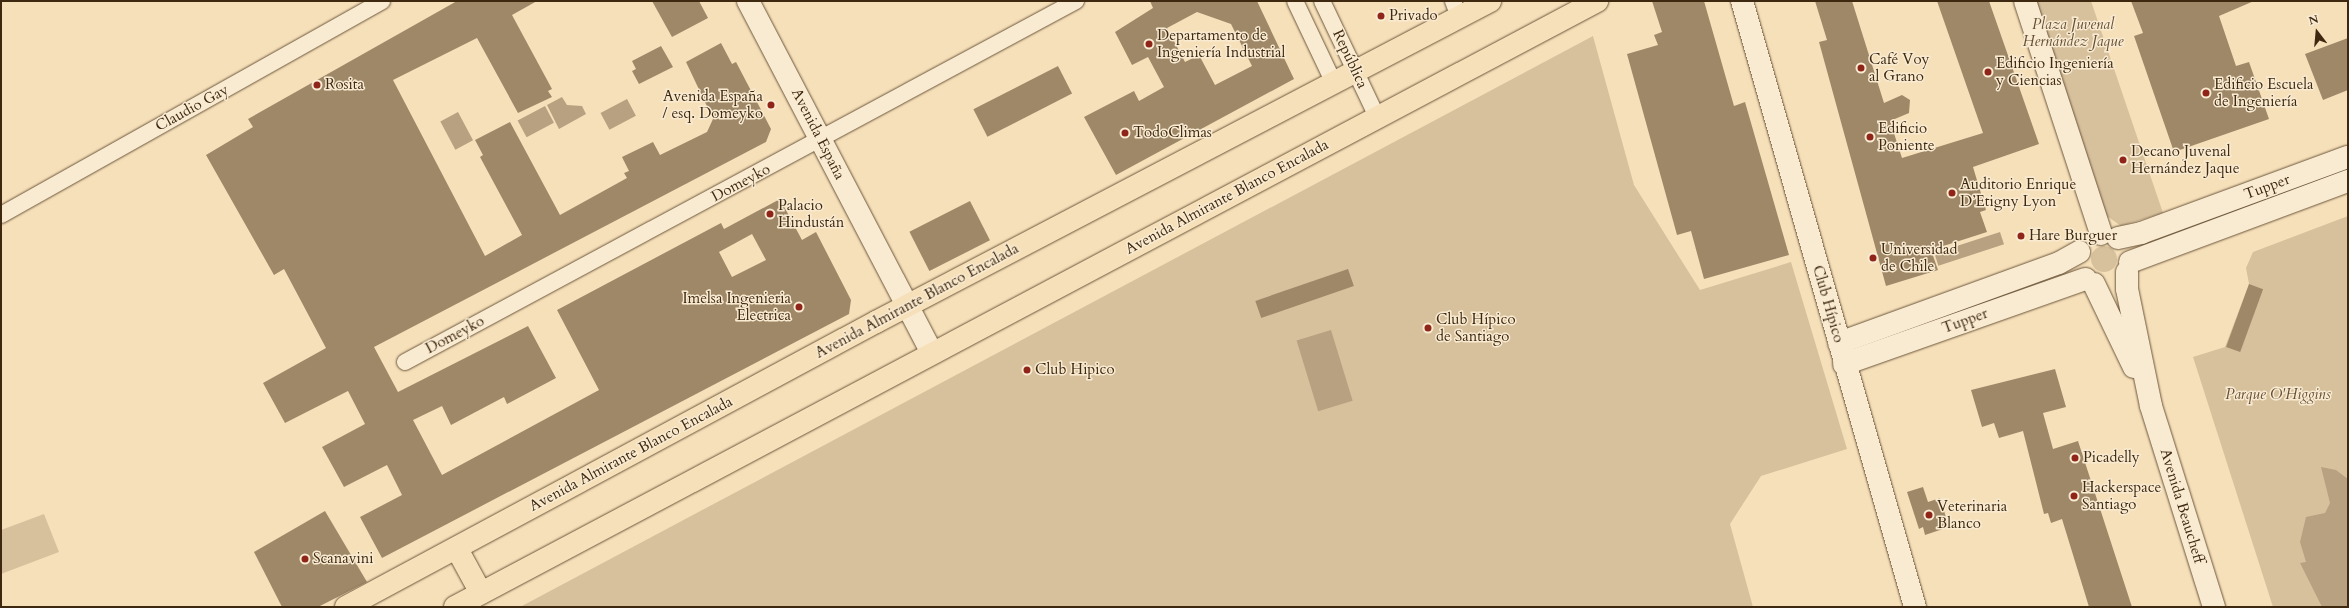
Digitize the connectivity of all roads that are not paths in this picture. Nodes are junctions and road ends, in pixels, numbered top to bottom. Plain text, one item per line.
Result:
1 (382, 1) edge
2 (748, 1) edge
3 (1076, 1) edge
4 (1295, 1) edge
5 (1322, 1) edge
6 (1490, 1) edge
7 (1598, 1) edge
8 (1742, 1) edge
9 (2025, 1) edge
10 (1456, 9) edge
11 (1355, 71) junction
12 (1334, 83) junction
13 (1377, 117) junction
14 (820, 140) junction
15 (2348, 157) edge
16 (2348, 181) edge
17 (1, 215) edge
18 (2110, 236) junction
19 (2079, 252) junction
20 (2129, 267) junction
21 (2090, 281) junction
22 (908, 306) junction
23 (1839, 343) junction
24 (932, 353) junction
25 (405, 362) dead end
26 (1844, 364) junction
27 (2151, 406) junction
28 (457, 549) junction
29 (481, 593) junction
30 (346, 607) edge
31 (455, 607) edge
32 (1915, 607) edge
33 (2214, 607) edge

1 - 17 street, Claudio Gay
2 - 14 main road, Avenida España
3 - 14 street, Domeyko
4 - 12 street, República
5 - 11 street, República
6 - 10 main road, Avenida Almirante Blanco Encalada
7 - 13 main road, Avenida Almirante Blanco Encalada
8 - 23 main road, Club Hípico
9 - 18 main road
10 - 11 main road, Avenida Almirante Blanco Encalada
11 - 12 main road, Avenida Almirante Blanco Encalada
11 - 13 street, República
12 - 22 main road, Avenida Almirante Blanco Encalada
13 - 24 main road, Avenida Almirante Blanco Encalada
14 - 22 main road, Avenida España
14 - 25 street, Domeyko
15 - 18 main road, Tupper
16 - 20 main road, Tupper
18 - 19 main road
18 - 20 main road
19 - 21 main road
19 - 23 main road, Tupper
20 - 21 main road
20 - 27 main road, Avenida Beaucheff
21 - 26 main road, Tupper
21 - 27 main road, Avenida Beaucheff
22 - 24 main road, Avenida España
22 - 28 main road, Avenida Almirante Blanco Encalada
23 - 26 main road, Club Hípico
24 - 29 main road, Avenida Almirante Blanco Encalada
26 - 32 main road, Club Hípico
27 - 33 main road, Avenida Beaucheff
28 - 29 main road
28 - 30 main road, Avenida Almirante Blanco Encalada
29 - 31 main road, Avenida Almirante Blanco Encalada

